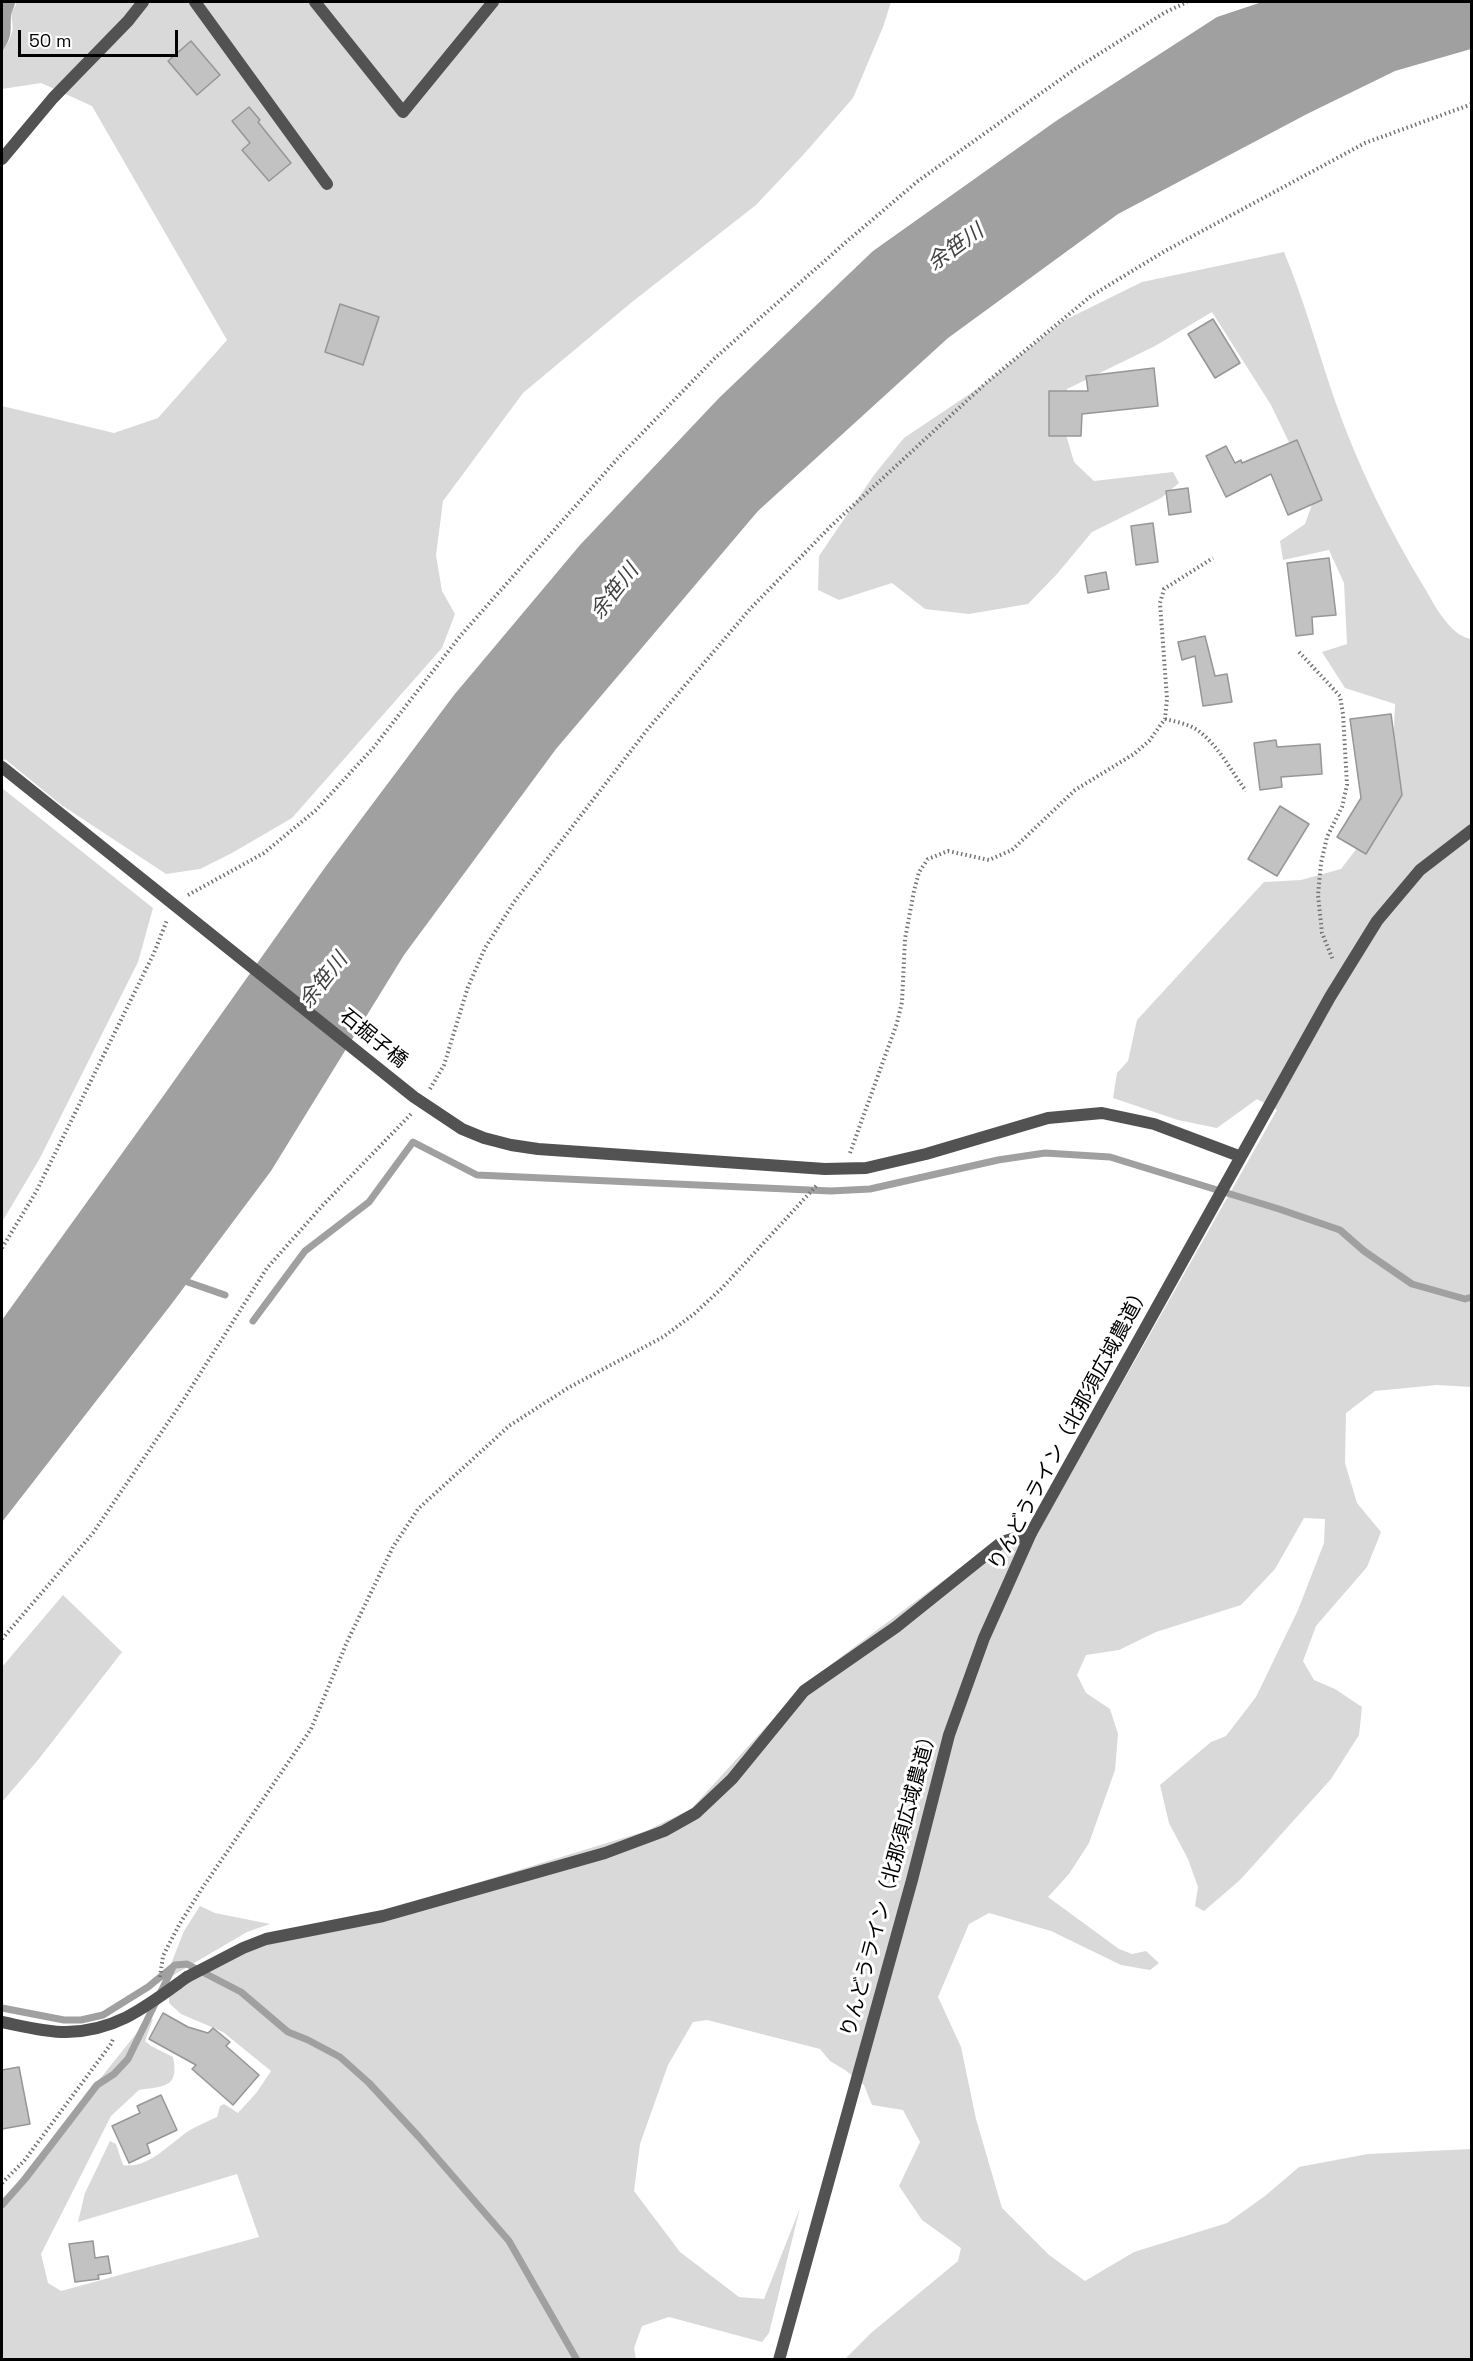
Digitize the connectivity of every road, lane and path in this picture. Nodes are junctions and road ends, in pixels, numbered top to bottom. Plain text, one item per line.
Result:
1 (143, 2) edge
2 (195, 2) edge
3 (315, 2) edge
4 (493, 2) edge
5 (1187, 2) edge
6 (1472, 104) edge
7 (2, 159) edge
8 (327, 184) dead end
9 (1213, 558) dead end
10 (1299, 652) dead end
11 (1165, 719) junction
12 (2, 767) edge
13 (1246, 791) dead end
14 (1472, 830) edge
15 (173, 903) junction
16 (1345, 973) junction
17 (418, 1099) junction
18 (1239, 1156) junction
19 (839, 1168) junction
20 (2, 1248) edge
21 (1031, 1533) junction
22 (2, 1639) edge
23 (156, 1999) junction
24 (2, 2022) edge
25 (117, 2022) junction
26 (2, 2183) edge
27 (779, 2360) edge

1 - 7 street
2 - 8 street
3 - 4 street
5 - 15 path
6 - 17 path
9 - 11 path
10 - 16 path
11 - 13 path
11 - 19 path
12 - 15 street, 石掘子橋
14 - 16 street, りんどうライン（北那須広域農道）
15 - 17 street, 石掘子橋
15 - 20 path
16 - 18 street, りんどうライン（北那須広域農道）
17 - 19 street, 石掘子橋
17 - 22 path
18 - 19 street, 石掘子橋
18 - 21 street, りんどうライン（北那須広域農道）
19 - 23 path
21 - 23 street
21 - 27 street, りんどうライン（北那須広域農道）
23 - 25 street
24 - 25 street
25 - 26 path

